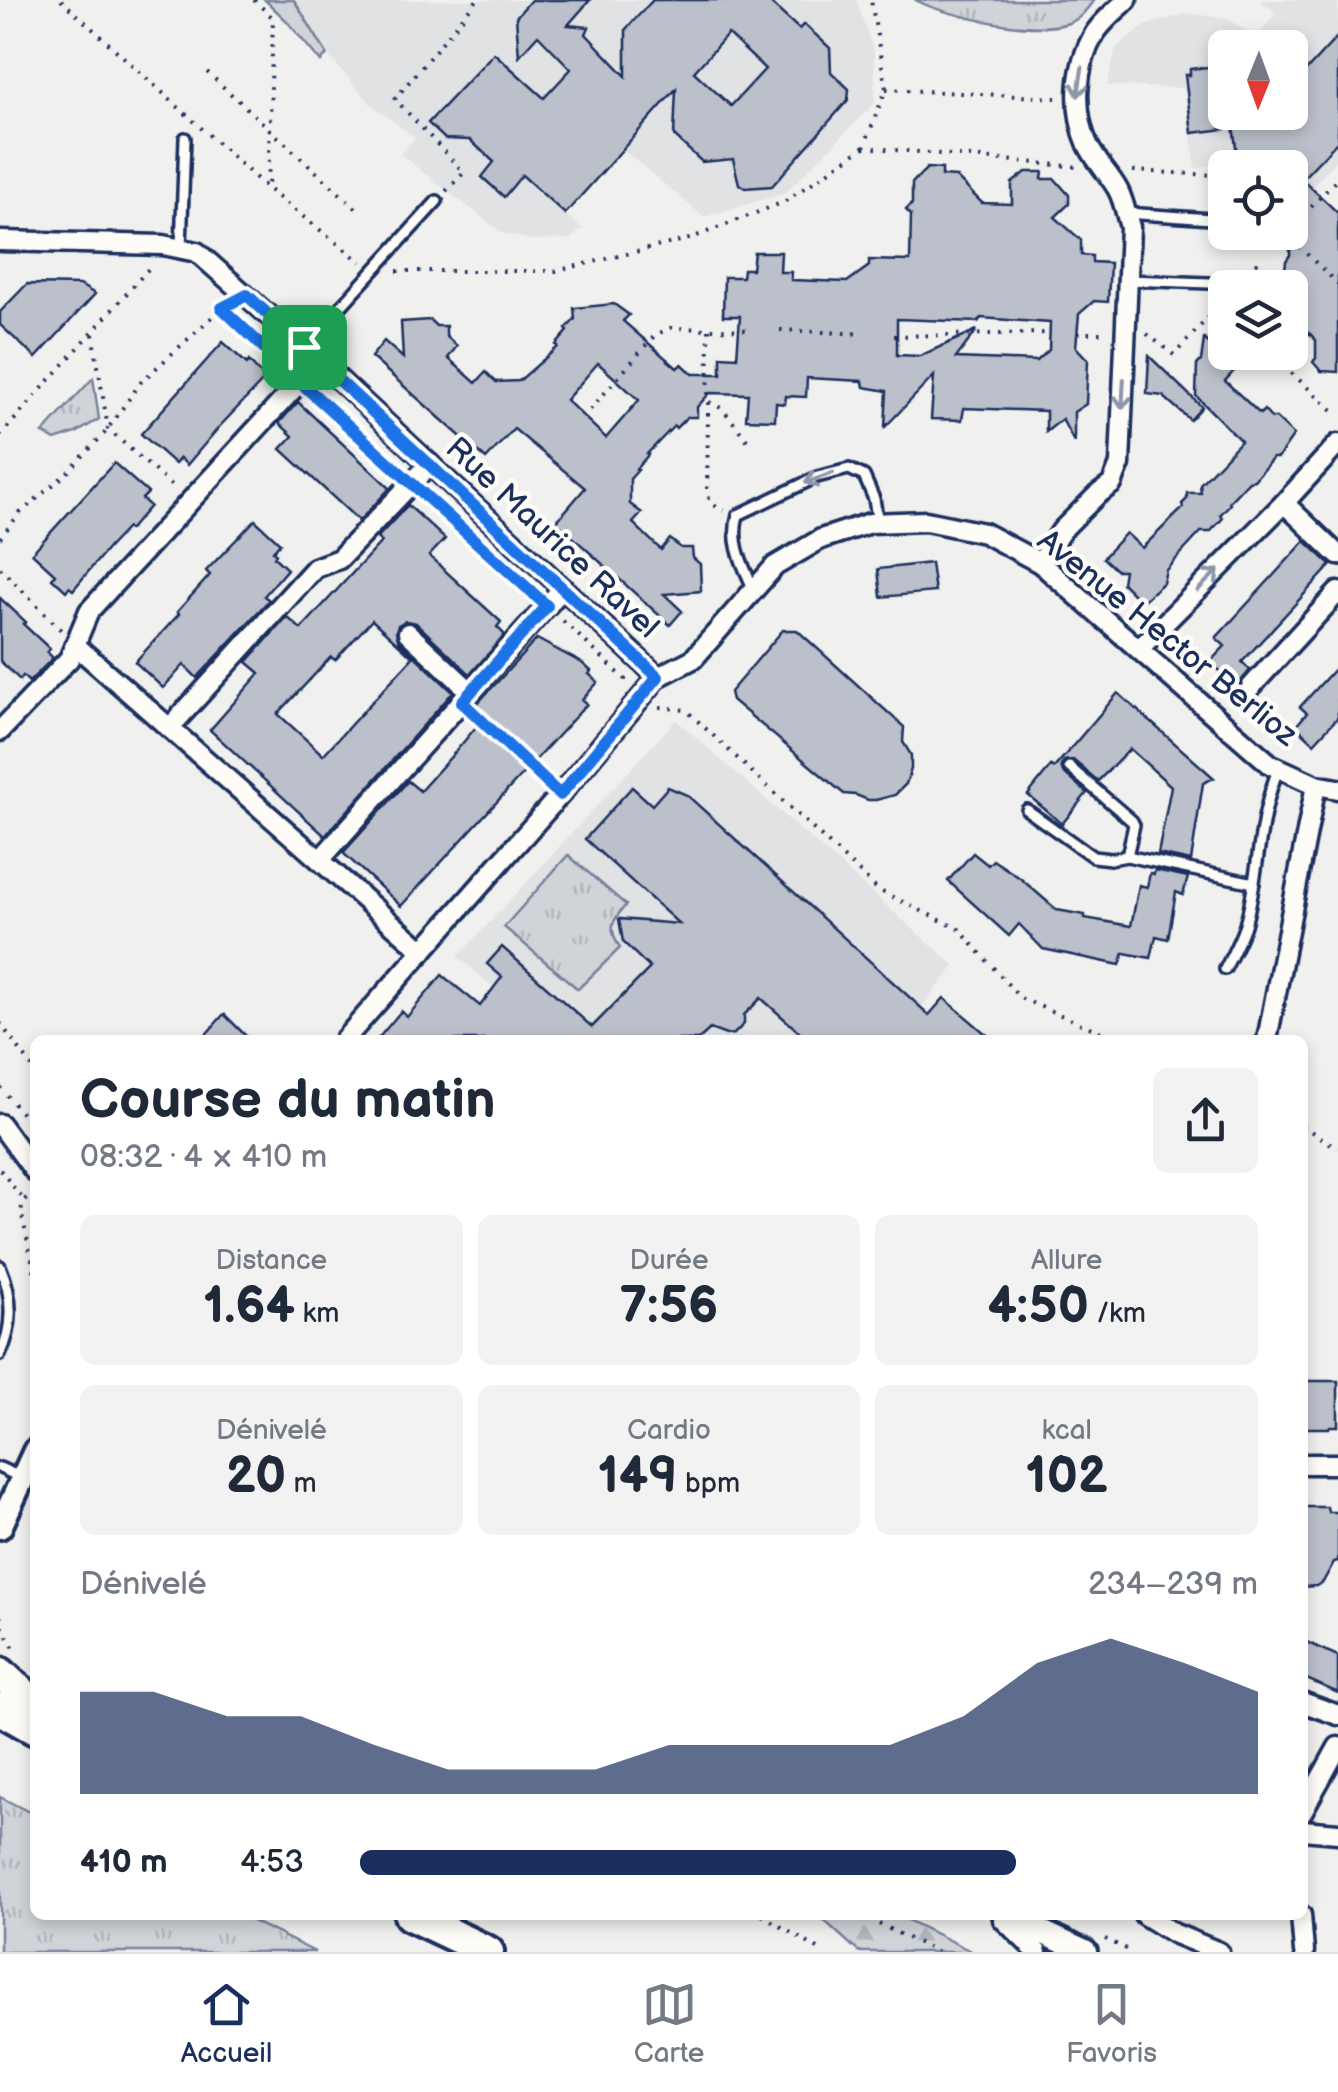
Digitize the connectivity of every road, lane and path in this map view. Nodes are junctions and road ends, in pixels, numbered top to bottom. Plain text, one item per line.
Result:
1 (61, 0) edge
2 (254, 0) edge
3 (477, 0) edge
4 (871, 0) edge
5 (1127, 0) edge
6 (207, 72) dead end
7 (886, 90) junction
8 (1077, 99) junction
9 (270, 130) junction
10 (185, 138) dead end
11 (864, 147) junction
12 (1104, 170) junction
13 (1208, 175) edge
14 (1338, 178) edge
15 (268, 190) junction
16 (437, 201) joint
17 (358, 210) dead end
18 (1308, 210) edge
19 (1126, 213) junction
20 (1208, 219) edge
21 (0, 242) edge
22 (172, 246) junction
23 (1305, 250) edge
24 (373, 272) junction
25 (1128, 280) junction
26 (1208, 282) edge
27 (1338, 284) edge
28 (247, 295) junction
29 (222, 308) junction
30 (1208, 318) edge
31 (709, 329) junction
32 (751, 330) dead end
33 (780, 330) dead end
34 (93, 332) junction
35 (1078, 332) dead end
36 (1050, 333) dead end
37 (864, 334) dead end
38 (1126, 334) junction
39 (894, 336) dead end
40 (304, 347) junction
41 (319, 361) junction
42 (1288, 370) edge
43 (300, 382) junction
44 (708, 402) junction
45 (590, 410) dead end
46 (1338, 415) edge
47 (108, 429) junction
48 (0, 436) edge
49 (750, 444) dead end
50 (1338, 444) edge
51 (430, 464) junction
52 (412, 482) junction
53 (190, 502) junction
54 (1284, 504) junction
55 (738, 515) junction
56 (878, 523) junction
57 (0, 538) edge
58 (1338, 555) edge
59 (1040, 563) junction
60 (0, 568) edge
61 (563, 588) junction
62 (754, 590) junction
63 (1338, 592) edge
64 (547, 606) junction
65 (408, 634) dead end
66 (75, 644) junction
67 (1139, 649) junction
68 (658, 677) junction
69 (1251, 687) dead end
70 (466, 697) junction
71 (634, 704) junction
72 (174, 723) dead end
73 (0, 732) edge
74 (1069, 767) dead end
75 (1279, 768) junction
76 (1316, 785) junction
77 (1338, 790) edge
78 (560, 795) junction
79 (1027, 810) dead end
80 (1127, 856) junction
81 (320, 860) junction
82 (1254, 883) junction
83 (423, 950) junction
84 (1225, 969) dead end
85 (0, 1023) edge
86 (348, 1035) edge
87 (1108, 1035) edge
88 (1268, 1035) edge
89 (30, 1064) edge
90 (0, 1087) edge
91 (0, 1124) edge
92 (30, 1124) edge
93 (1308, 1130) edge
94 (1338, 1148) edge
95 (30, 1165) edge
96 (0, 1170) edge
97 (30, 1196) edge
98 (24, 1200) junction
99 (30, 1251) edge
100 (0, 1266) edge
101 (0, 1355) edge
102 (30, 1461) edge
103 (1308, 1464) edge
104 (1338, 1464) edge
105 (0, 1468) edge
106 (22, 1478) junction
107 (0, 1526) edge
108 (0, 1616) edge
109 (9, 1664) edge
110 (30, 1698) edge
111 (1308, 1704) edge
112 (0, 1709) edge
113 (1338, 1715) edge
114 (30, 1726) edge
115 (1338, 1746) edge
116 (1331, 1777) edge
117 (1308, 1805) edge
118 (1308, 1830) edge
119 (1338, 1832) edge
120 (395, 1920) edge
121 (421, 1920) edge
122 (770, 1920) edge
123 (870, 1920) edge
124 (1007, 1920) edge
125 (1013, 1920) edge
126 (1152, 1920) edge
127 (1301, 1920) edge
128 (1172, 1933) junction
129 (462, 1952) edge
130 (488, 1952) edge
131 (823, 1952) edge
132 (936, 1952) edge
133 (1036, 1952) edge
134 (1086, 1952) edge
135 (1165, 1952) edge
136 (1219, 1952) edge
137 (1304, 1952) edge

1 - 15 path
2 - 9 path
3 - 16 path
4 - 7 path
5 -> 8 street
6 - 9 path
7 - 8 path
7 - 11 path
8 - 12 street
9 - 15 path
9 - 17 path
10 - 22 lane
11 - 12 path
11 - 24 path
12 - 13 path
12 - 19 street
14 - 18 path
15 - 24 path
16 - 24 lane
19 - 20 lane
19 - 25 street
21 - 22 street
22 - 28 street, Rue Maurice Ravel
22 - 34 path
23 - 27 path
24 - 40 lane
25 - 26 lane
25 - 38 street
28 - 29 path
28 - 40 street, Rue Maurice Ravel
29 - 43 path
29 - 47 path
30 - 38 path
31 - 32 path
31 - 44 path
31 - 45 path
33 - 37 path
34 - 47 path
34 - 48 path
35 - 38 path
36 - 39 path
38 -> 59 street
40 - 41 street, Rue Maurice Ravel
41 - 43 street
41 - 51 street, Rue Maurice Ravel
42 - 46 path
43 - 52 path
43 - 53 street
44 - 49 path
44 - 55 path
47 - 53 path
47 - 57 path
50 - 54 street
51 - 52 street
51 - 61 street, Rue Maurice Ravel
52 - 64 path
52 - 72 street
53 - 66 street
54 - 58 street
67 -> 54 street
56 -> 55 lane
55 - 62 lane
56 - 59 street, Avenue Hector Berlioz
56 - 62 street, Avenue Hector Berlioz
59 - 67 street, Avenue Hector Berlioz
60 - 66 path
61 - 64 street
61 - 68 street, Rue Maurice Ravel
62 - 68 street, Avenue Hector Berlioz
63 - 69 street
64 - 70 street
64 - 71 path
65 - 70 street
66 - 73 street
66 - 81 street
67 - 75 street, Avenue Hector Berlioz
68 - 71 street, Avenue Hector Berlioz
70 - 78 path
70 - 81 street
71 - 78 street, Avenue Hector Berlioz
71 - 87 path
74 - 80 lane
75 - 76 street, Avenue Hector Berlioz
75 - 82 lane
76 - 77 street, Avenue Hector Berlioz
76 - 88 street
78 - 83 street, Avenue Hector Berlioz
79 - 80 lane
80 - 82 lane
81 - 83 street
82 - 84 lane
83 - 86 street, Avenue Hector Berlioz
85 - 89 path
90 - 92 path
91 - 95 street
93 - 94 path
96 - 98 path
97 - 98 path
98 - 99 path
100 - 101 lane
102 - 106 street
103 - 104 street
105 - 106 lane
106 - 107 street
108 - 109 path
109 - 110 main road
111 - 113 street
112 - 114 main road
115 - 116 street
116 - 117 street
118 - 119 street
120 - 129 main road
121 - 130 main road
122 - 131 path
123 - 132 path
124 - 133 street
125 - 134 street
126 - 128 street
127 - 137 street
128 - 135 street
128 - 136 street

